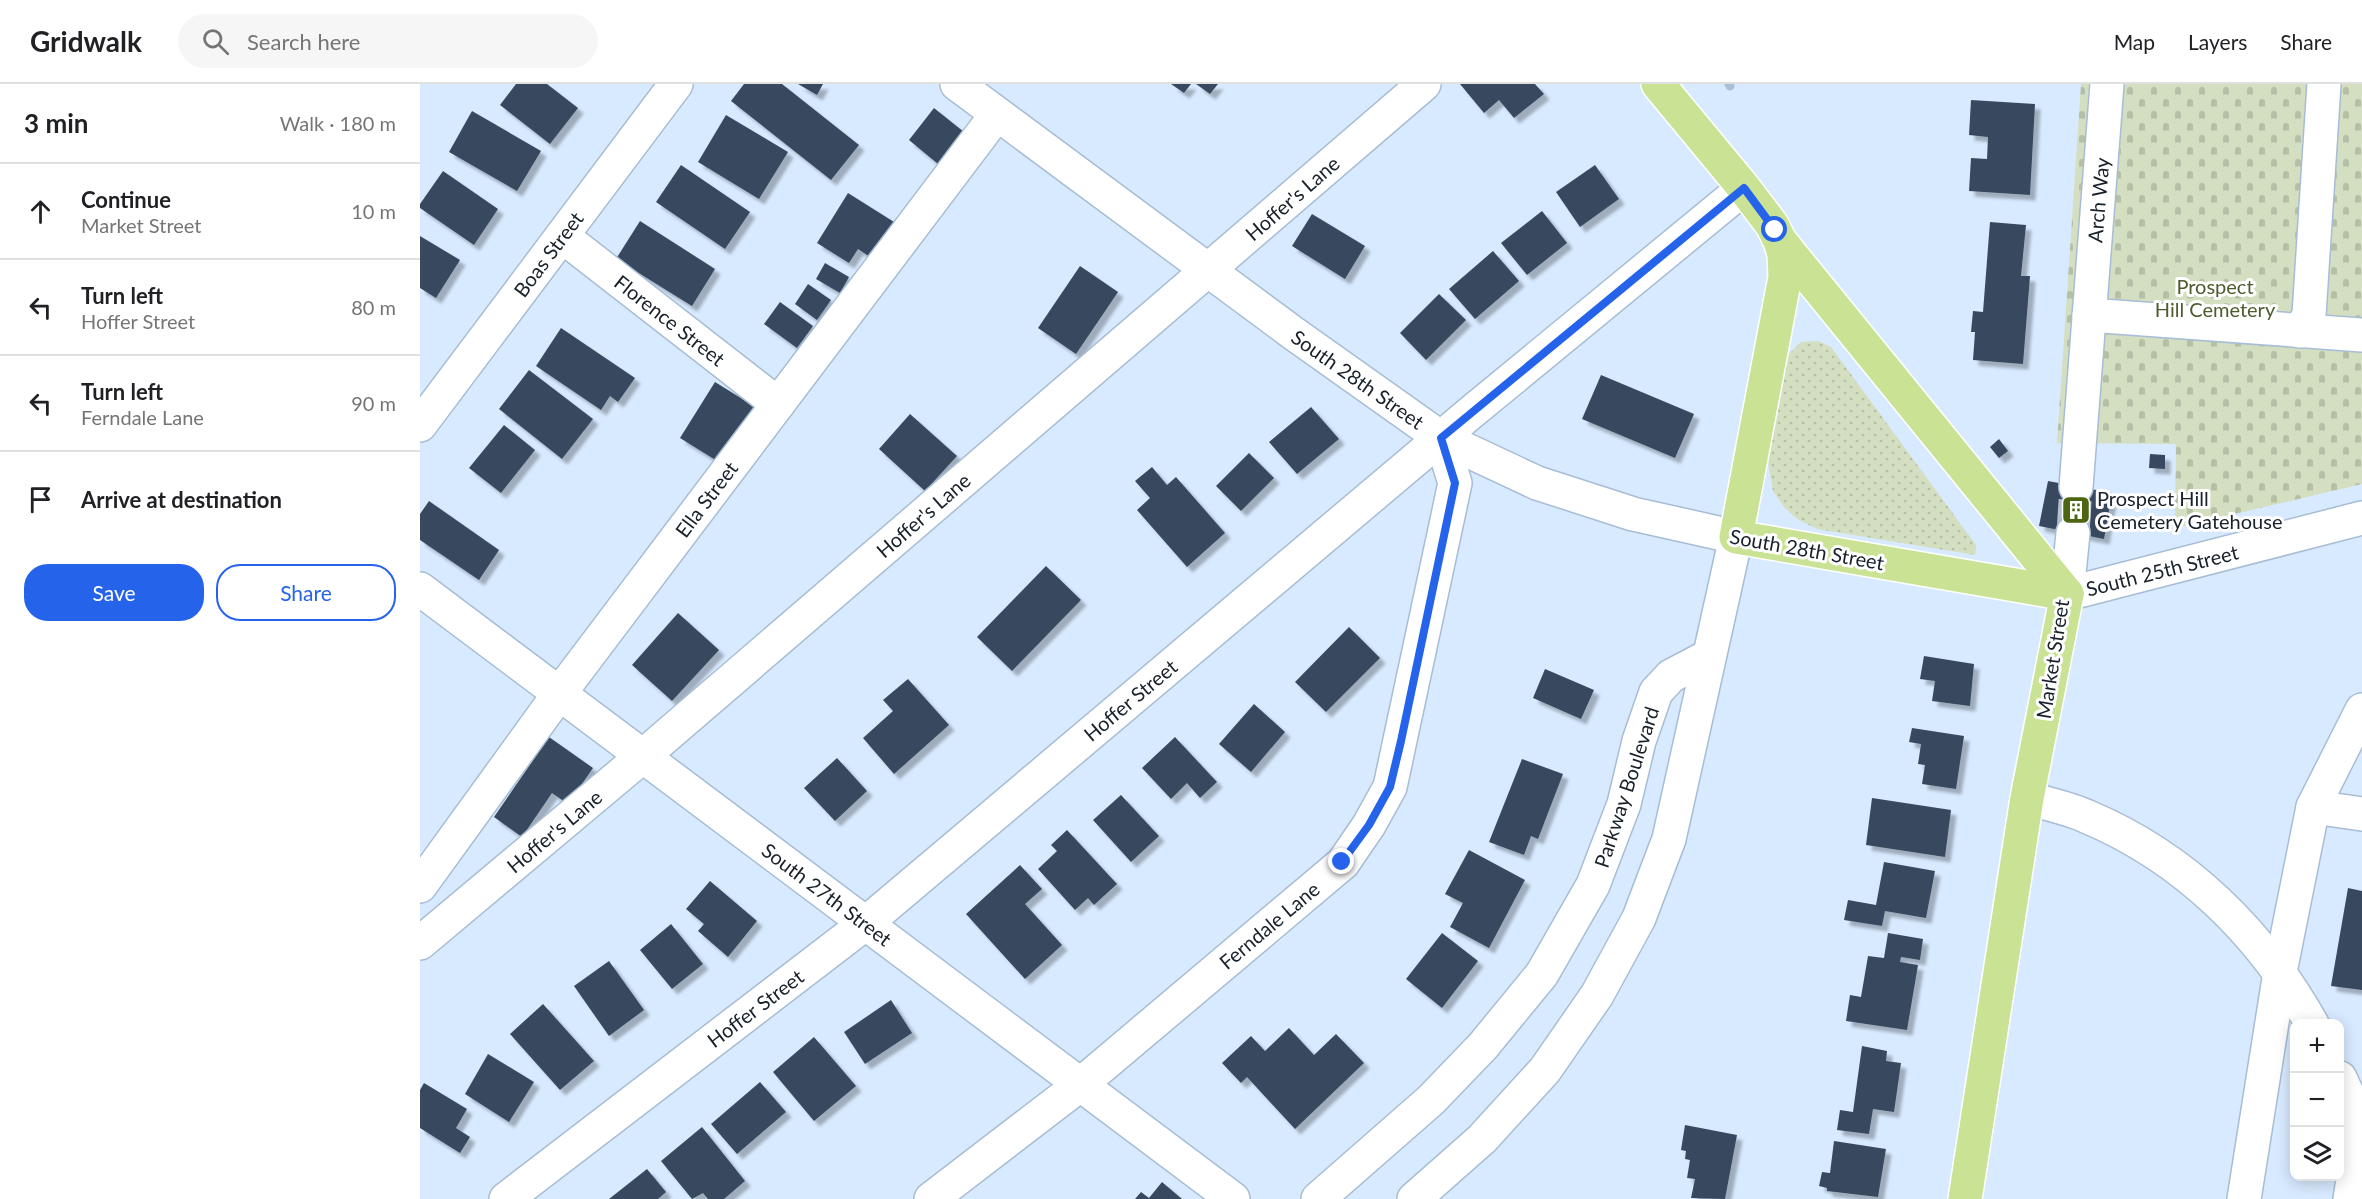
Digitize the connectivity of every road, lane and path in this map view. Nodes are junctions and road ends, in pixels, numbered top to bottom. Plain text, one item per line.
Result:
1 (676, 84) edge
2 (1424, 84) edge
3 (1658, 84) edge
4 (2107, 84) edge
5 (2324, 84) edge
6 (977, 95) edge
7 (1744, 188) junction
8 (562, 236) junction
9 (1780, 241) junction
10 (1208, 271) junction
11 (2088, 315) junction
12 (2300, 331) junction
13 (2362, 336) edge
14 (778, 404) junction
15 (420, 425) edge
16 (1441, 438) junction
17 (2076, 487) tunnel mouth
18 (2362, 518) edge
19 (2073, 533) tunnel mouth
20 (1736, 537) junction
21 (420, 589) edge
22 (2067, 594) junction
23 (1710, 656) junction
24 (559, 694) junction
25 (2362, 710) edge
26 (643, 756) junction
27 (2027, 798) junction
28 (2313, 807) junction
29 (2362, 814) edge
30 (420, 886) edge
31 (866, 923) junction
32 (420, 943) edge
33 (2280, 972) junction
34 (2310, 1019) edge
35 (1081, 1084) junction
36 (2344, 1087) edge
37 (506, 1199) edge
38 (931, 1199) edge
39 (1233, 1199) edge
40 (1317, 1199) edge
41 (1414, 1199) edge
42 (1965, 1199) edge
43 (2244, 1199) edge
44 (2350, 1199) edge

1 - 8 street, Boas Street
2 - 10 street, Hoffer's Lane
3 - 7 main road, Market Street
4 - 11 street, Arch Way
5 - 12 street
6 - 10 street, South 28th Street
6 - 14 street, Ella Street
7 - 9 main road, Market Street
7 - 16 street, Hoffer Street
8 - 14 street, Florence Street
8 - 15 street, Boas Street
9 - 20 main road
9 - 22 main road, Market Street
10 - 16 street, South 28th Street
10 - 26 street, Hoffer's Lane
11 - 12 street
11 - 17 street, Arch Way
12 - 13 street
14 - 24 street, Ella Street
16 - 20 street, South 28th Street
16 - 31 street, Hoffer Street
16 - 35 street, Ferndale Lane
18 - 22 street, South 25th Street
19 - 22 street
20 - 22 main road, South 28th Street
20 - 23 street
21 - 24 street, South 27th Street
22 - 27 main road, Market Street
23 - 40 street, Parkway Boulevard
23 - 41 street
24 - 26 street, South 27th Street
24 - 30 street, Ella Street
25 - 28 street
26 - 31 street, South 27th Street
26 - 32 street, Hoffer's Lane
27 - 33 street
27 - 42 main road, Market Street
28 - 29 street
28 - 33 street
31 - 35 street, South 27th Street
31 - 37 street, Hoffer Street
33 - 34 street
33 - 43 street
35 - 38 street, Ferndale Lane
35 - 39 street, South 27th Street
36 - 44 street

